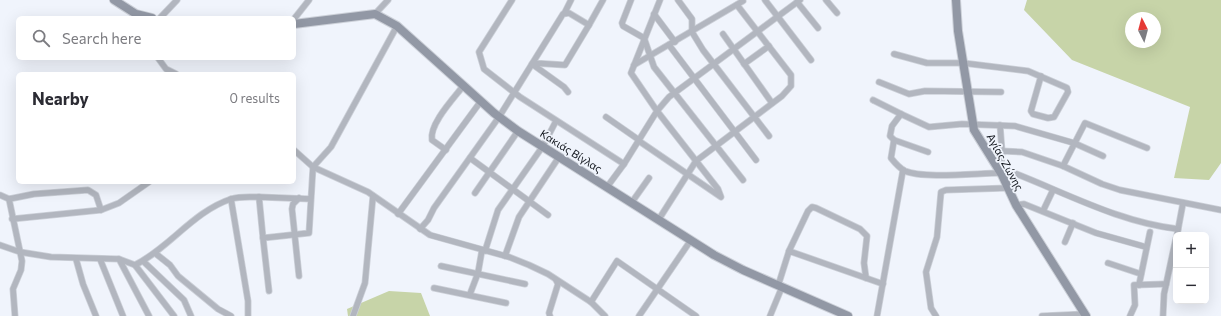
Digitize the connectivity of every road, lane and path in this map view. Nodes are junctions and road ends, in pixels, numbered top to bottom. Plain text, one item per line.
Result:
1 (114, 0) edge
2 (177, 0) edge
3 (309, 0) edge
4 (388, 0) edge
5 (512, 0) edge
6 (571, 0) edge
7 (602, 0) edge
8 (631, 0) edge
9 (660, 0) edge
10 (678, 0) edge
11 (765, 0) edge
12 (826, 0) edge
13 (956, 0) edge
14 (743, 1) dead end
15 (799, 1) edge
16 (737, 5) junction
17 (565, 12) junction
18 (837, 13) dead end
19 (375, 14) junction
20 (654, 14) junction
21 (137, 16) edge
22 (162, 16) edge
23 (296, 16) edge
24 (778, 17) junction
25 (296, 24) edge
26 (589, 25) junction
27 (398, 26) junction
28 (818, 28) dead end
29 (758, 31) junction
30 (692, 32) junction
31 (723, 34) dead end
32 (644, 38) junction
33 (675, 42) junction
34 (669, 45) junction
35 (769, 46) junction
36 (734, 50) junction
37 (894, 54) dead end
38 (649, 57) junction
39 (159, 60) edge
40 (811, 60) dead end
41 (532, 63) junction
42 (963, 63) junction
43 (714, 64) junction
44 (744, 64) junction
45 (634, 65) junction
46 (172, 72) edge
47 (1042, 76) junction
48 (695, 78) junction
49 (879, 82) dead end
50 (464, 85) junction
51 (568, 92) dead end
52 (675, 92) junction
53 (967, 92) junction
54 (1001, 92) dead end
55 (514, 93) junction
56 (873, 100) dead end
57 (481, 101) junction
58 (772, 103) junction
59 (657, 111) junction
60 (901, 114) junction
61 (499, 117) junction
62 (606, 117) dead end
63 (754, 117) junction
64 (556, 121) junction
65 (973, 124) junction
66 (1000, 125) junction
67 (518, 130) junction
68 (734, 132) junction
69 (769, 136) dead end
70 (639, 140) junction
71 (894, 140) junction
72 (1074, 143) junction
73 (543, 146) junction
74 (715, 146) junction
75 (1147, 148) dead end
76 (446, 150) junction
77 (1002, 151) junction
78 (296, 152) edge
79 (928, 152) dead end
80 (1103, 156) dead end
81 (560, 157) junction
82 (470, 158) junction
83 (756, 160) dead end
84 (696, 161) junction
85 (624, 164) junction
86 (1063, 166) junction
87 (313, 167) junction
88 (903, 170) junction
89 (490, 172) junction
90 (688, 174) junction
91 (1001, 174) junction
92 (649, 178) dead end
93 (743, 180) dead end
94 (146, 184) edge
95 (607, 187) junction
96 (1008, 188) junction
97 (512, 190) junction
98 (1053, 190) junction
99 (475, 193) dead end
100 (0, 195) edge
101 (373, 196) junction
102 (259, 197) junction
103 (299, 198) junction
104 (9, 199) junction
105 (230, 199) junction
106 (311, 199) junction
107 (529, 202) junction
108 (632, 202) junction
109 (1183, 203) junction
110 (1016, 205) junction
111 (101, 210) junction
112 (1221, 210) edge
113 (1043, 211) junction
114 (398, 214) junction
115 (548, 215) dead end
116 (12, 219) junction
117 (659, 219) junction
118 (1073, 223) junction
119 (420, 229) junction
120 (1150, 232) dead end
121 (1177, 232) edge
122 (294, 235) junction
123 (263, 238) junction
124 (691, 240) junction
125 (1065, 242) dead end
126 (0, 245) edge
127 (1146, 247) junction
128 (484, 250) junction
129 (20, 252) junction
130 (789, 252) junction
131 (1173, 252) edge
132 (155, 253) junction
133 (505, 256) junction
134 (76, 259) junction
135 (100, 259) junction
136 (119, 259) junction
137 (144, 262) junction
138 (1108, 263) dead end
139 (135, 265) junction
140 (441, 266) dead end
141 (478, 273) junction
142 (1141, 274) junction
143 (299, 276) dead end
144 (866, 278) junction
145 (556, 280) junction
146 (525, 284) dead end
147 (883, 284) junction
148 (1166, 284) junction
149 (1139, 285) junction
150 (780, 286) junction
151 (434, 288) dead end
152 (657, 290) junction
153 (269, 291) dead end
154 (470, 294) junction
155 (591, 302) junction
156 (506, 303) dead end
157 (1086, 315) edge
158 (15, 316) edge
159 (96, 316) edge
160 (123, 316) edge
161 (149, 316) edge
162 (174, 316) edge
163 (191, 316) edge
164 (231, 316) edge
165 (248, 316) edge
166 (353, 316) edge
167 (550, 316) edge
168 (605, 316) edge
169 (639, 316) edge
170 (696, 316) edge
171 (770, 316) edge
172 (848, 316) edge
173 (877, 316) edge
174 (936, 316) edge
175 (1042, 316) edge
176 (1130, 316) edge
177 (1163, 316) edge

1 - 21 street
2 - 22 street
3 - 23 street
4 - 19 street
5 - 55 street
6 - 17 street
7 - 26 street
8 - 32 street
9 - 20 street
10 - 30 street
11 - 24 street
12 - 18 street
13 - 42 street, Αγίας Ζώνης
14 - 16 street
15 - 24 street
15 - 28 street
16 - 29 street
16 - 30 street
17 - 26 street
17 - 41 street
19 - 25 street
19 - 27 street, Κακιάς Βίγλας
20 - 32 street
20 - 33 street
24 - 29 street
24 - 40 street
26 - 41 street
27 - 50 street, Κακιάς Βίγλας
27 - 87 street
29 - 35 street
29 - 36 street
30 - 33 street
30 - 43 street
31 - 36 street
32 - 38 street
32 - 45 street
33 - 34 street
34 - 38 street
34 - 48 street
35 - 44 street
35 - 58 street
36 - 43 street
36 - 44 street
37 - 42 street
38 - 45 street
38 - 52 street
39 - 46 street
41 - 51 street
41 - 55 street
42 - 47 street
42 - 53 street, Αγίας Ζώνης
43 - 48 street
43 - 63 street
44 - 58 street
45 - 59 street
47 - 47 street
48 - 52 street
48 - 68 street
49 - 53 street
50 - 57 street, Κακιάς Βίγλας
50 - 76 street
52 - 59 street
52 - 74 street
53 - 54 street
53 - 65 street, Αγίας Ζώνης
55 - 61 street
55 - 64 street
56 - 60 street
57 - 61 street, Κακιάς Βίγλας
57 - 76 street
58 - 63 street
59 - 70 street
59 - 84 street
60 - 65 street
60 - 71 street
61 - 67 street, Κακιάς Βίγλας
61 - 82 street
62 - 70 street
63 - 68 street
63 - 69 street
64 - 73 street
64 - 85 street
65 - 66 street
65 - 91 street, Αγίας Ζώνης
66 - 72 street
66 - 77 street
67 - 73 street, Κακιάς Βίγλας
67 - 89 street
68 - 74 street
68 - 83 street
70 - 85 street
70 - 90 street
71 - 79 street
71 - 88 street
72 - 75 street
72 - 80 street
72 - 86 street
73 - 81 street, Κακιάς Βίγλας
73 - 97 street
74 - 84 street
74 - 93 street
76 - 114 street
77 - 86 street
77 - 91 street
78 - 87 street
81 - 95 street, Κακιάς Βίγλας
81 - 107 street
82 - 89 street
82 - 119 street
84 - 90 street
84 - 90 street
85 - 95 street
86 - 109 street
87 - 101 street
87 - 106 street
88 - 91 street
88 - 147 street
89 - 97 street
89 - 99 street
90 - 117 street
91 - 96 street, Αγίας Ζώνης
91 - 98 street
92 - 108 street
94 - 111 street
95 - 108 street, Κακιάς Βίγλας
96 - 110 street, Αγίας Ζώνης
96 - 174 street
97 - 107 street
97 - 128 street
98 - 113 street
98 - 121 street
100 - 104 street
101 - 114 street
101 - 166 street
102 - 103 street
102 - 105 street
102 - 123 street
103 - 106 street
103 - 122 street
104 - 111 street
104 - 116 street
105 - 132 street
105 - 165 street
106 - 122 street
107 - 115 street
107 - 133 street
108 - 117 street, Κακιάς Βίγλας
109 - 112 street
109 - 121 street
110 - 113 street
110 - 157 street, Αγίας Ζώνης
111 - 116 street
113 - 118 street
114 - 119 street
116 - 129 street
117 - 124 street, Κακιάς Βίγλας
118 - 125 street
118 - 127 street
119 - 128 street
120 - 127 street
122 - 123 street
122 - 143 street
123 - 153 street
124 - 150 street, Κακιάς Βίγλας
124 - 152 street
126 - 129 street
127 - 142 street
128 - 133 street
128 - 141 street
129 - 134 street
129 - 158 street
130 - 144 street
130 - 144 street
130 - 150 street
131 - 148 street
132 - 137 street
132 - 164 street
133 - 145 street
134 - 135 street
134 - 159 street
135 - 136 street
135 - 160 street
136 - 139 street
136 - 161 street
137 - 139 street
137 - 163 street
138 - 142 street
139 - 162 street
140 - 141 street
141 - 146 street
141 - 154 street
142 - 149 street
144 - 147 street
145 - 155 street
145 - 167 street
147 - 173 street
148 - 149 street
148 - 177 street
149 - 176 street
150 - 171 street
150 - 172 street, Κακιάς Βίγλας
151 - 154 street
152 - 155 street
152 - 169 street
152 - 170 street
154 - 156 street
155 - 168 street
157 - 175 street

